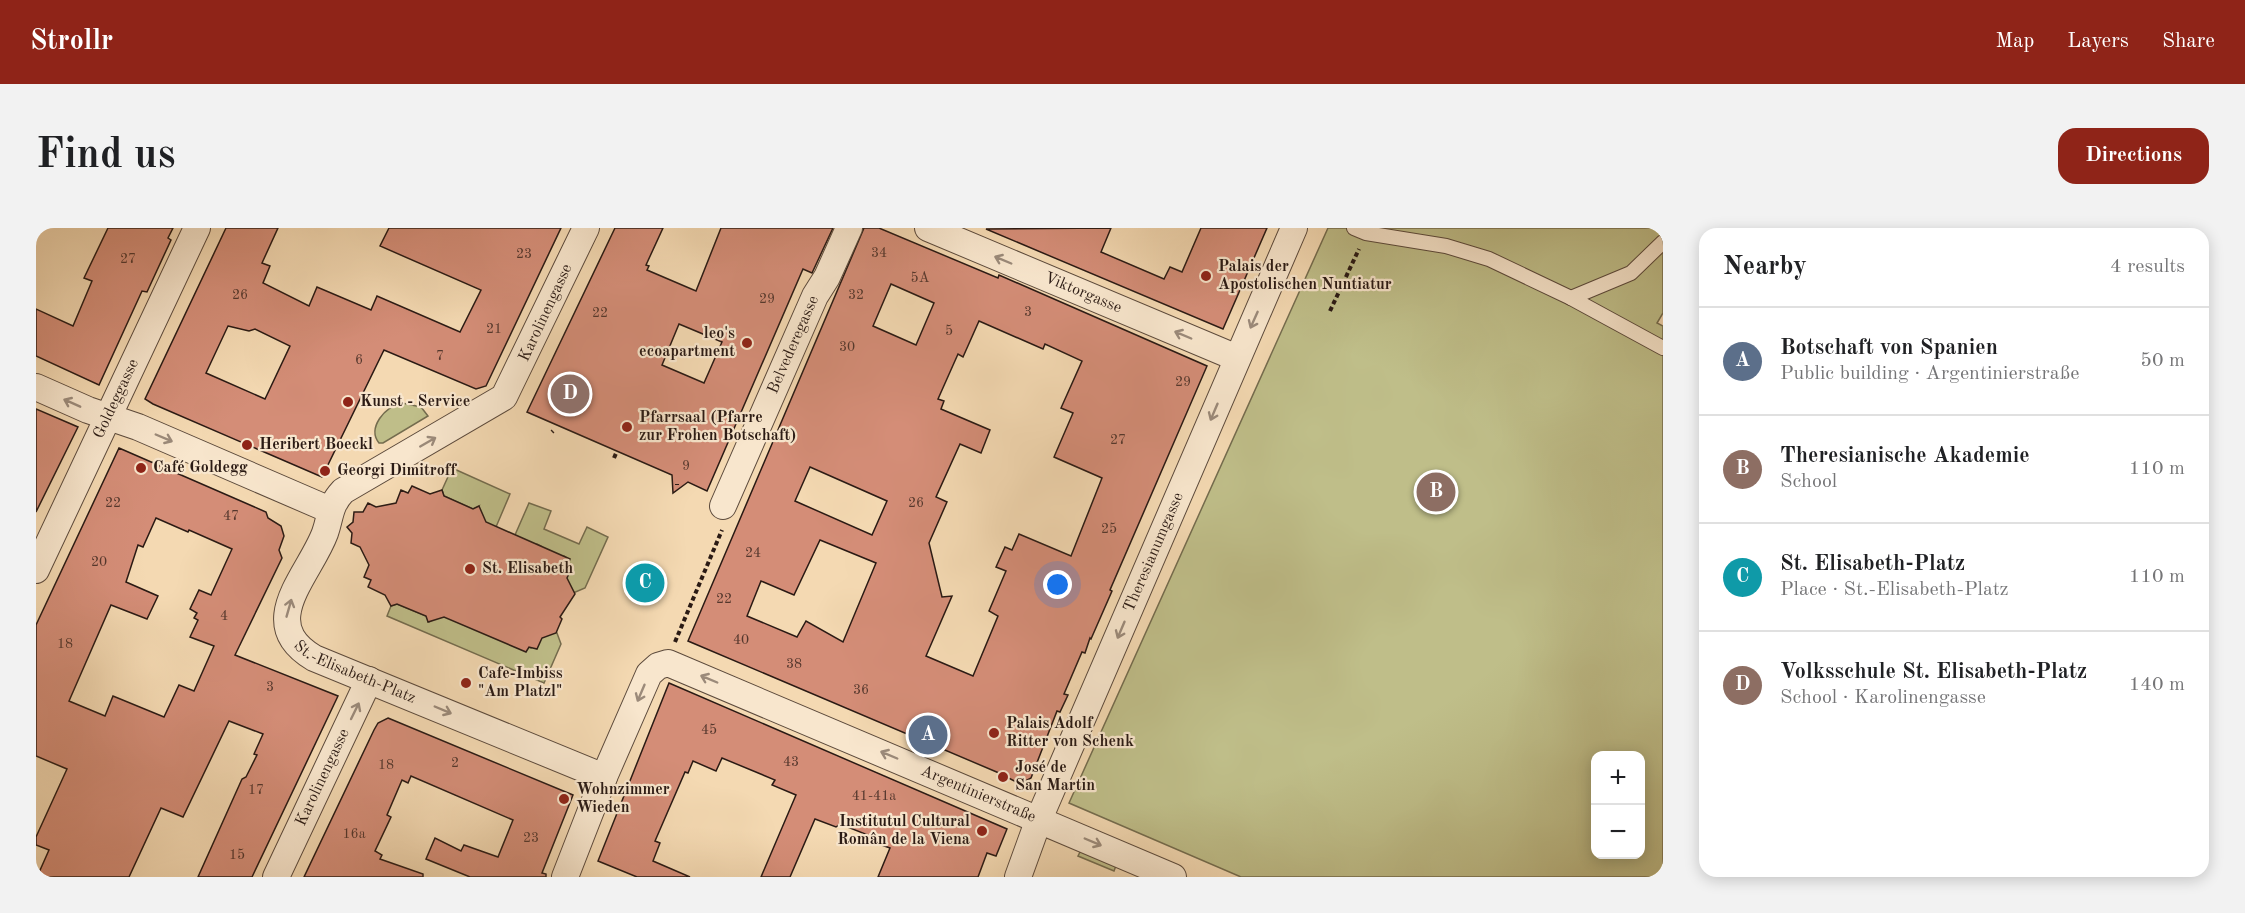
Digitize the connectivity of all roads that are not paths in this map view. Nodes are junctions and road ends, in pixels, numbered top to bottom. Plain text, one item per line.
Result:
1 (197, 228) edge
2 (586, 228) edge
3 (849, 228) edge
4 (928, 228) edge
5 (1294, 228) edge
6 (1360, 231) edge
7 (1663, 242) edge
8 (1571, 298) junction
9 (1663, 348) edge
10 (1237, 358) junction
11 (36, 387) edge
12 (504, 397) joint
13 (110, 417) junction
14 (723, 506) road end
15 (330, 510) junction
16 (36, 570) edge
17 (369, 680) junction
18 (604, 777) junction
19 (1039, 819) junction
20 (572, 875) edge
21 (276, 877) edge
22 (1018, 877) edge
23 (1173, 877) edge

1 - 13 street, Goldeggasse
2 - 12 street, Karolinengasse
3 - 14 street, Belvederegasse
10 -> 4 street, Viktorgasse
5 -> 10 street, Theresianumgasse
6 - 8 lane
7 - 8 lane
8 - 9 lane
10 -> 19 street, Theresianumgasse
13 -> 11 street
15 -> 12 street, St.-Elisabeth-Platz
13 -> 15 street
13 - 16 street, Goldeggasse
17 -> 15 street, St.-Elisabeth-Platz
17 -> 18 street, St.-Elisabeth-Platz
21 -> 17 street, Karolinengasse
19 -> 18 street, Argentinierstraße
18 - 20 street
19 - 22 street, Theresianumgasse
19 -> 23 street, Argentinierstraße

